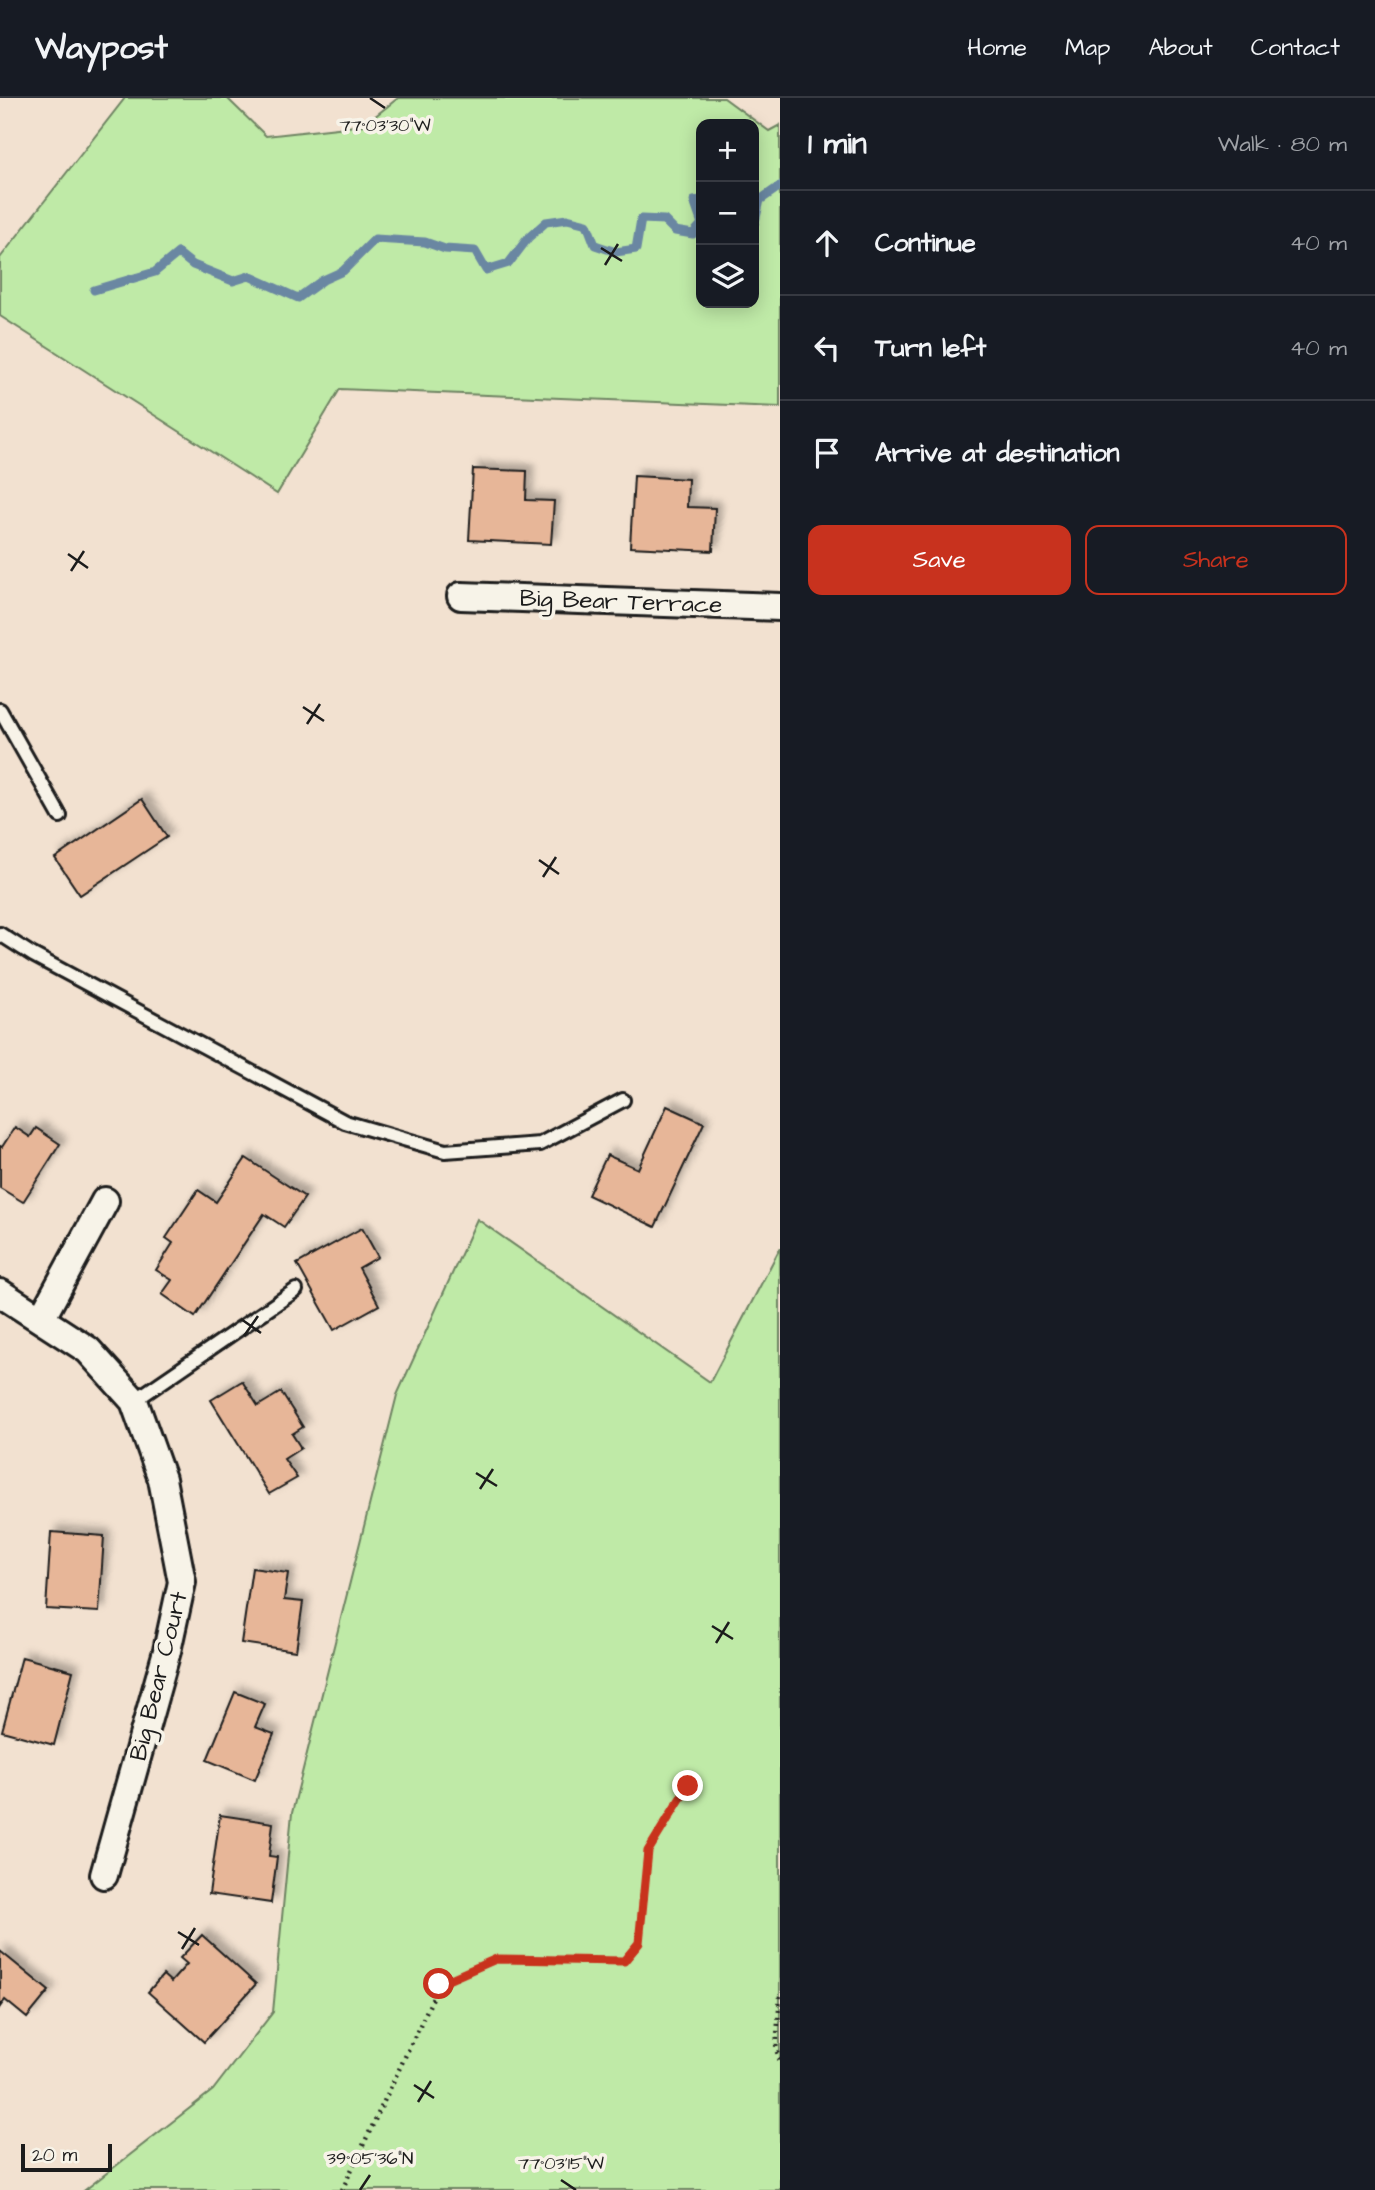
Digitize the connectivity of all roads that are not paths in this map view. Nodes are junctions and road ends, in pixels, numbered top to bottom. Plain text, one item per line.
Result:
1 (461, 596) dead end
2 (780, 607) edge
3 (0, 710) edge
4 (60, 816) dead end
5 (0, 934) edge
6 (623, 1100) dead end
7 (105, 1201) dead end
8 (296, 1290) dead end
9 (0, 1293) edge
10 (41, 1319) junction
11 (134, 1401) junction
12 (104, 1875) dead end

1 - 2 street, Big Bear Terrace
3 - 4 lane
5 - 6 lane
7 - 10 street
8 - 11 lane
9 - 10 street, Big Bear Court
10 - 11 street, Big Bear Court
11 - 12 street, Big Bear Court

